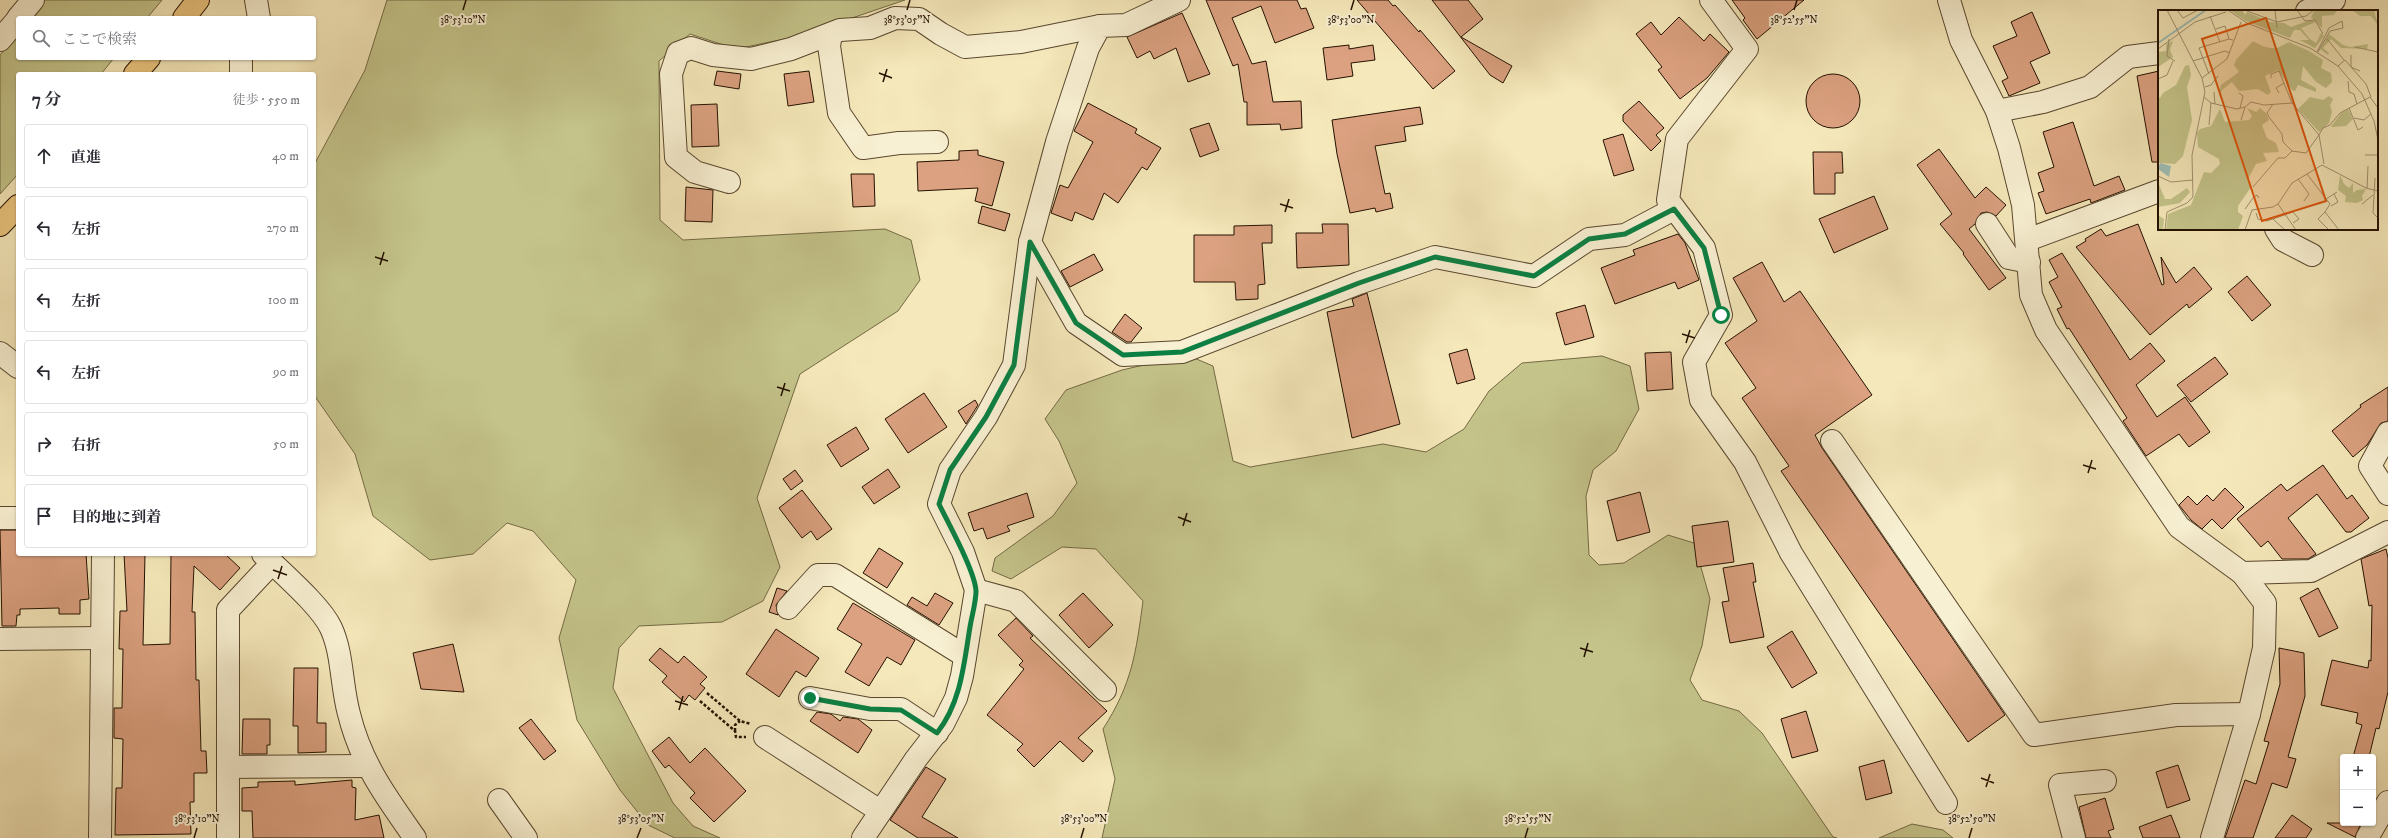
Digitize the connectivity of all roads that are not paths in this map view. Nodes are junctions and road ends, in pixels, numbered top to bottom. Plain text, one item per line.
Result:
1 (33, 0) edge
2 (198, 0) edge
3 (256, 0) edge
4 (1179, 0) edge
5 (1710, 0) edge
6 (1949, 0) edge
7 (2334, 0) edge
8 (2309, 10) edge
9 (20, 16) edge
10 (186, 16) edge
11 (259, 16) edge
12 (16, 20) edge
13 (1100, 26) junction
14 (831, 34) junction
15 (0, 40) edge
16 (2158, 54) edge
17 (147, 60) edge
18 (240, 60) edge
19 (137, 72) edge
20 (241, 72) edge
21 (1997, 112) junction
22 (937, 142) dead end
23 (729, 182) dead end
24 (2158, 191) edge
25 (16, 208) edge
26 (1674, 209) junction
27 (1987, 224) dead end
28 (0, 226) edge
29 (2277, 230) edge
30 (2027, 240) junction
31 (1030, 242) junction
32 (2312, 254) dead end
33 (2029, 262) junction
34 (0, 353) edge
35 (16, 365) edge
36 (2388, 433) edge
37 (1832, 442) dead end
38 (2388, 494) edge
39 (0, 518) edge
40 (16, 518) edge
41 (2388, 532) edge
42 (103, 556) edge
43 (268, 559) edge
44 (2242, 573) junction
45 (976, 590) junction
46 (788, 608) dead end
47 (102, 638) junction
48 (0, 639) edge
49 (965, 656) junction
50 (1105, 690) dead end
51 (810, 698) dead end
52 (2249, 714) junction
53 (756, 733) road end
54 (937, 733) junction
55 (368, 766) junction
56 (228, 767) junction
57 (2106, 781) dead end
58 (499, 800) dead end
59 (2388, 802) edge
60 (1946, 803) dead end
61 (880, 811) junction
62 (100, 838) edge
63 (228, 838) edge
64 (415, 838) edge
65 (526, 838) edge
66 (863, 838) edge
67 (2074, 838) edge
68 (2212, 838) edge
69 (2367, 838) edge

1 - 9 street
2 - 10 highway
3 - 11 street
4 - 13 street
5 - 26 street
6 - 21 street
7 - 8 street
12 - 15 street
13 - 14 street
13 - 31 street
14 - 22 street
14 - 23 street
16 - 21 street
17 - 19 highway
18 - 20 street
21 - 30 street
24 - 30 street
25 - 28 highway
26 - 31 street
26 - 60 street
27 - 33 street
29 - 32 street
30 - 33 street
31 - 45 street
33 - 44 street
34 - 35 street
36 - 38 street
37 - 52 street
39 - 40 street
41 - 44 street
42 - 47 street
43 - 55 street
43 - 56 street
44 - 52 street
45 - 49 street
45 - 50 street
46 - 49 street
47 - 48 street
47 - 62 street
49 - 54 street
51 - 54 street
52 - 68 street
53 - 61 street
54 - 61 street
55 - 56 street
55 - 64 street
56 - 63 street
57 - 67 street
58 - 65 street
59 - 69 street
61 - 66 street

